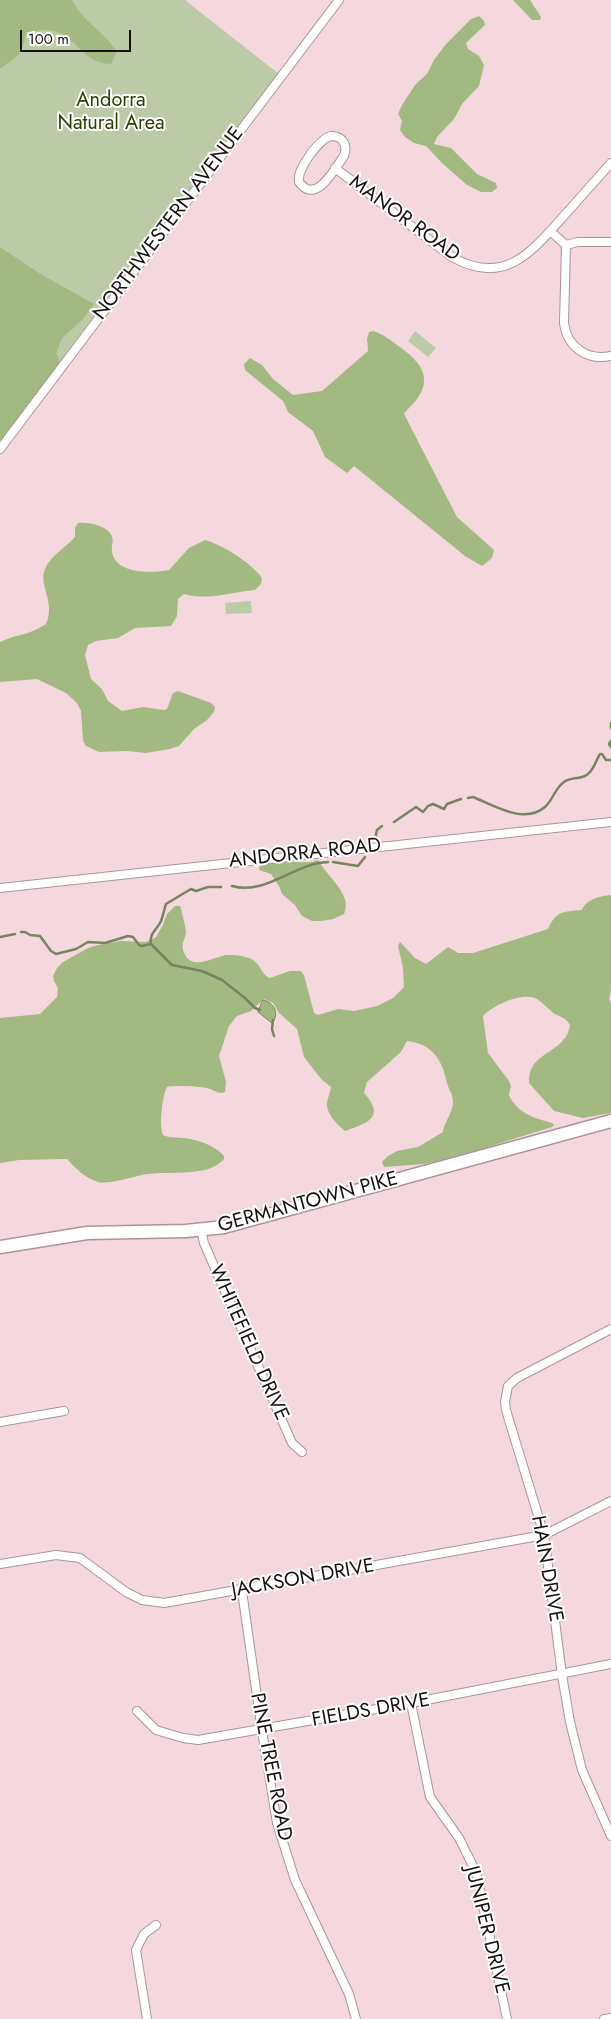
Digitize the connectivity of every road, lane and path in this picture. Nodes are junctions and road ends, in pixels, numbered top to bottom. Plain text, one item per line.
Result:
1 (339, 0) edge
2 (611, 163) edge
3 (335, 168) junction
4 (550, 231) junction
5 (611, 242) edge
6 (566, 245) junction
7 (611, 356) edge
8 (0, 449) edge
9 (611, 822) edge
10 (0, 888) edge
11 (611, 1122) edge
12 (201, 1230) junction
13 (0, 1247) edge
14 (611, 1329) edge
15 (64, 1410) dead end
16 (0, 1422) edge
17 (302, 1452) dead end
18 (611, 1501) edge
19 (544, 1535) junction
20 (0, 1564) edge
21 (242, 1591) junction
22 (611, 1664) edge
23 (562, 1675) junction
24 (411, 1703) junction
25 (137, 1712) dead end
26 (262, 1730) junction
27 (608, 1821) edge
28 (611, 1836) edge
29 (156, 1925) dead end
30 (611, 2018) edge
31 (148, 2019) edge
32 (356, 2019) edge
33 (508, 2019) edge
34 (604, 2019) edge

1 - 8 street, NORTHWESTERN AVENUE
2 - 4 street, MANOR ROAD
3 - 3 street
3 - 4 street, MANOR ROAD
4 - 6 street
5 - 6 street
6 - 7 street
9 - 10 street, ANDORRA ROAD
11 - 12 main road, GERMANTOWN PIKE
12 - 13 main road, GERMANTOWN PIKE
12 - 17 street, WHITEFIELD DRIVE
14 - 19 street, HAIN DRIVE
15 - 16 street
18 - 19 street, JACKSON DRIVE
19 - 21 street, JACKSON DRIVE
19 - 23 street, HAIN DRIVE
20 - 21 street, JACKSON DRIVE
21 - 26 street, PINE TREE ROAD
22 - 23 street, FIELDS DRIVE
23 - 24 street, FIELDS DRIVE
23 - 27 street, HAIN DRIVE
24 - 26 street, FIELDS DRIVE
24 - 33 street, JUNIPER DRIVE
25 - 26 street, FIELDS DRIVE
26 - 32 street, PINE TREE ROAD
27 - 28 street, HAIN DRIVE
29 - 31 street
30 - 34 street

